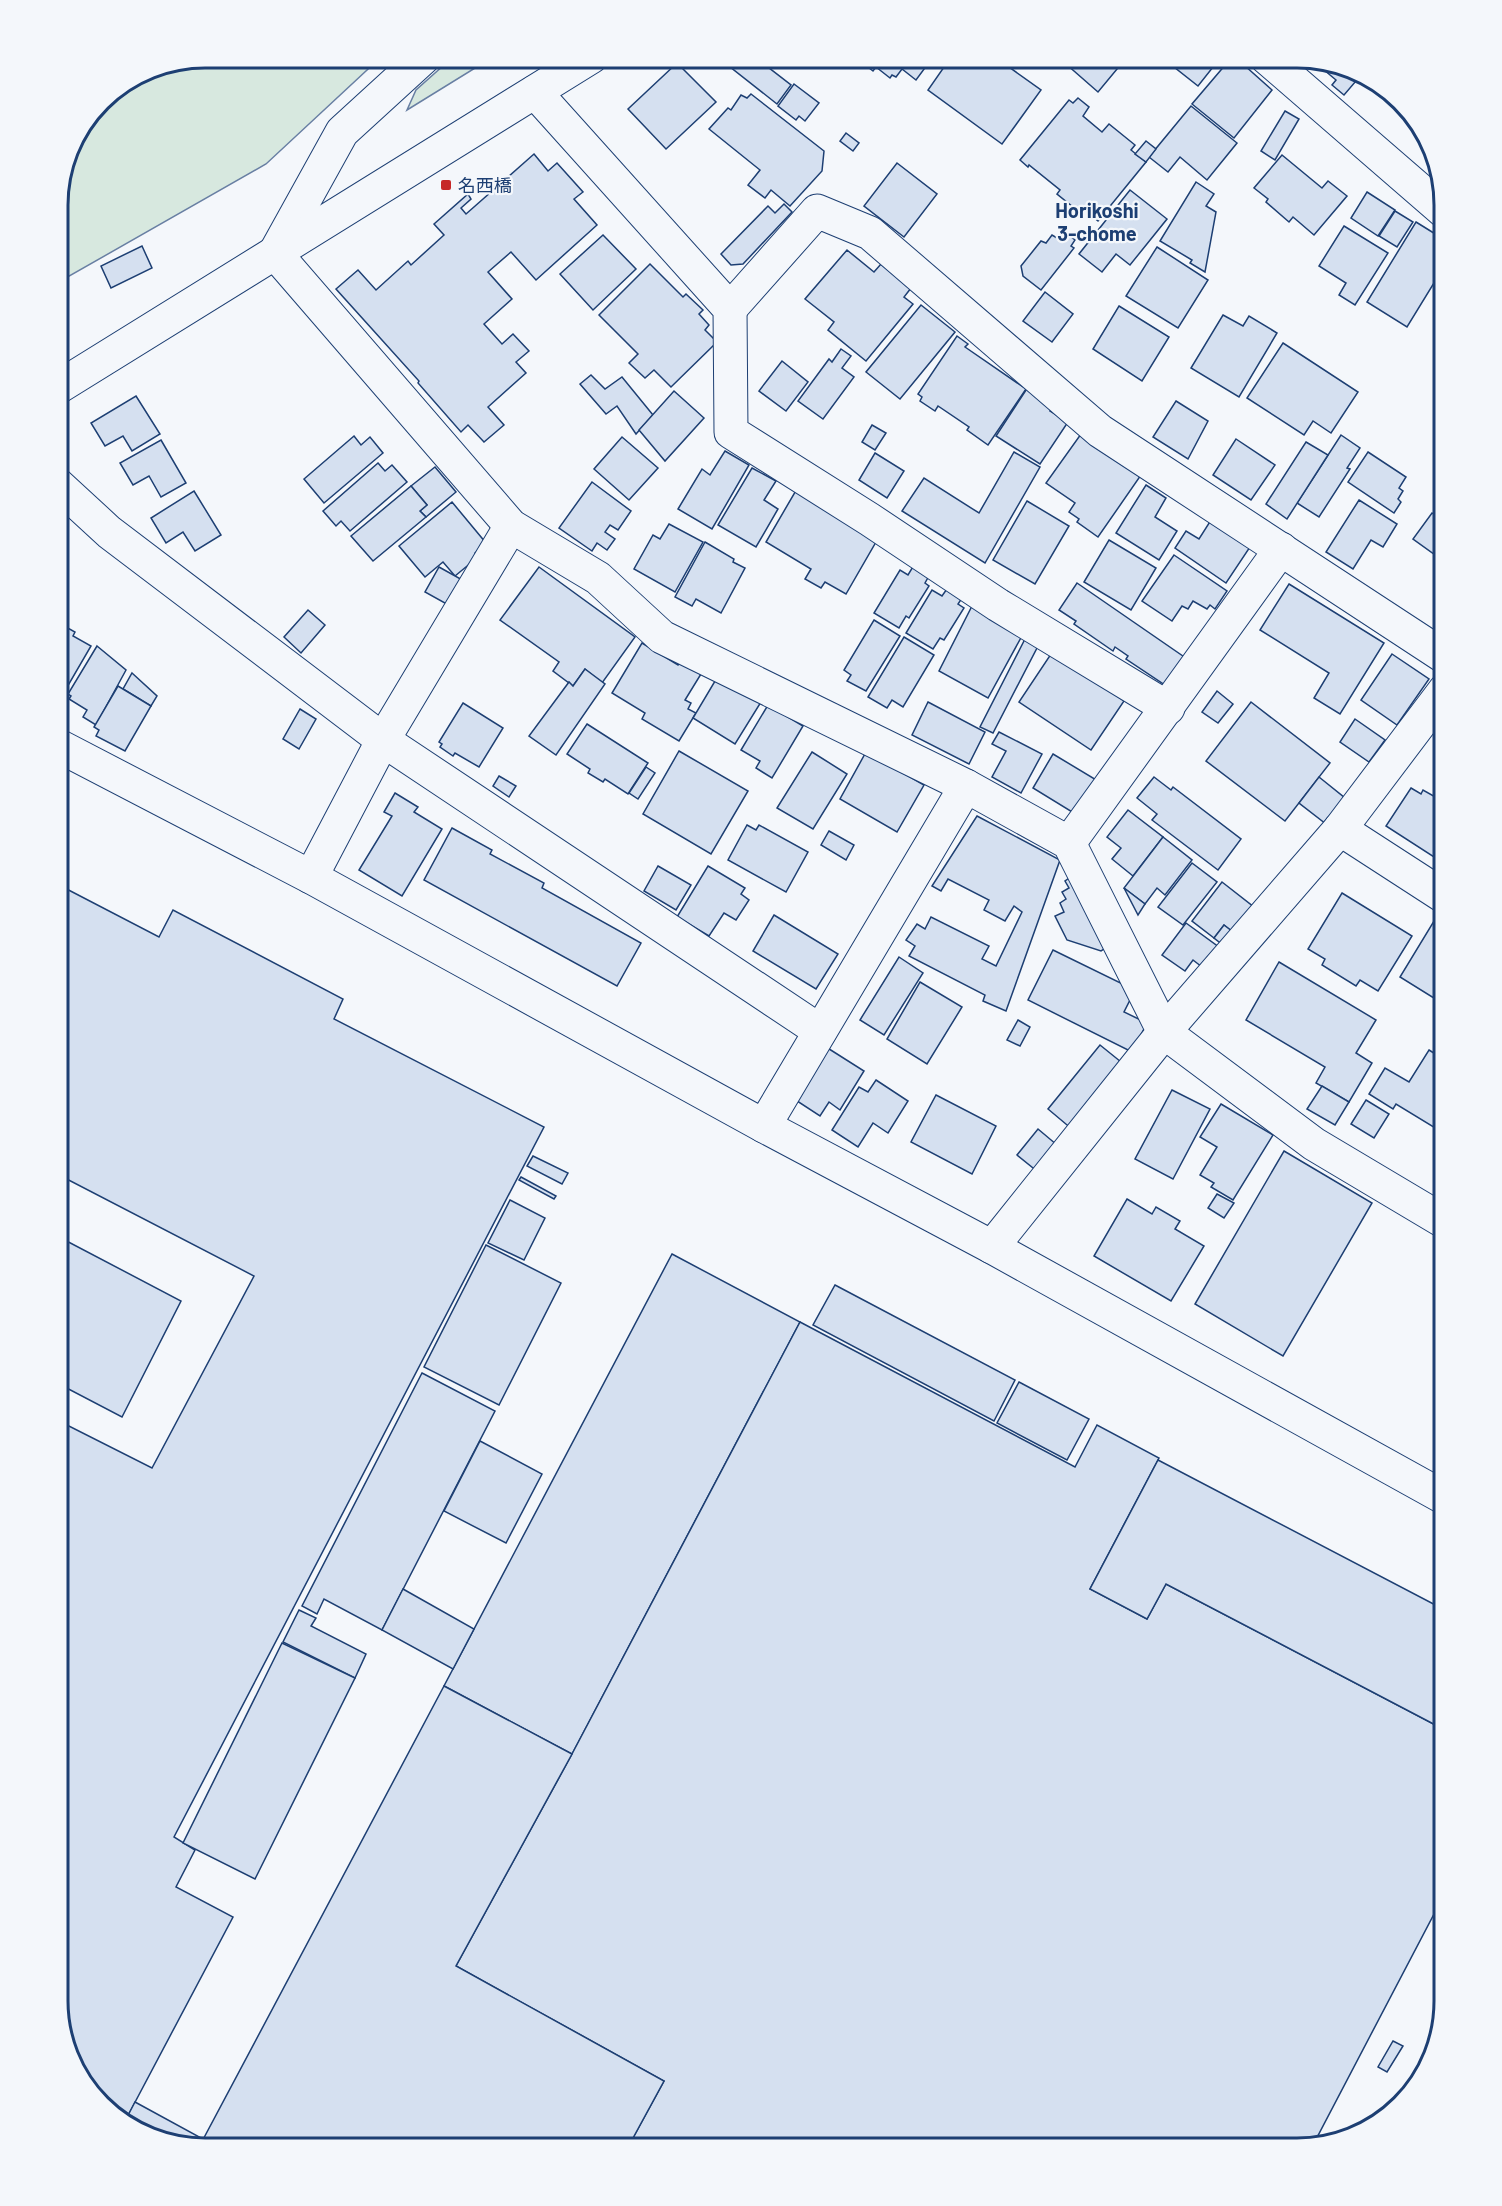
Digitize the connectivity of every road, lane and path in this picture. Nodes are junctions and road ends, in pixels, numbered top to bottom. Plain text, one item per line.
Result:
1 (412, 68) edge
2 (573, 68) edge
3 (1279, 68) edge
4 (535, 92) junction
5 (1434, 202) edge
6 (275, 253) junction
7 (730, 309) junction
8 (68, 381) edge
9 (68, 494) edge
10 (511, 526) junction
11 (1281, 549) junction
12 (1434, 650) edge
13 (1434, 705) edge
14 (1168, 708) junction
15 (383, 740) junction
16 (68, 751) edge
17 (966, 786) junction
18 (1340, 829) junction
19 (1069, 843) junction
20 (310, 877) junction
21 (1434, 890) edge
22 (820, 1031) junction
23 (1164, 1032) junction
24 (764, 1126) junction
25 (1434, 1215) edge
26 (992, 1247) junction
27 (1434, 1492) edge

1 - 6 street
2 - 4 street
3 - 5 street
4 - 6 street
4 - 7 street
6 - 8 street
6 - 10 street
7 - 11 street
7 - 14 street
9 - 15 street
10 - 15 street
10 - 17 street
11 - 12 street
11 - 14 street
13 - 18 street
14 - 19 street
15 - 20 street
15 - 22 street
16 - 20 street
17 - 19 street
17 - 22 street
18 - 21 street
18 - 23 street
19 - 23 street
20 - 24 street
22 - 24 street
23 - 25 street
23 - 26 street
24 - 26 street
26 - 27 street

